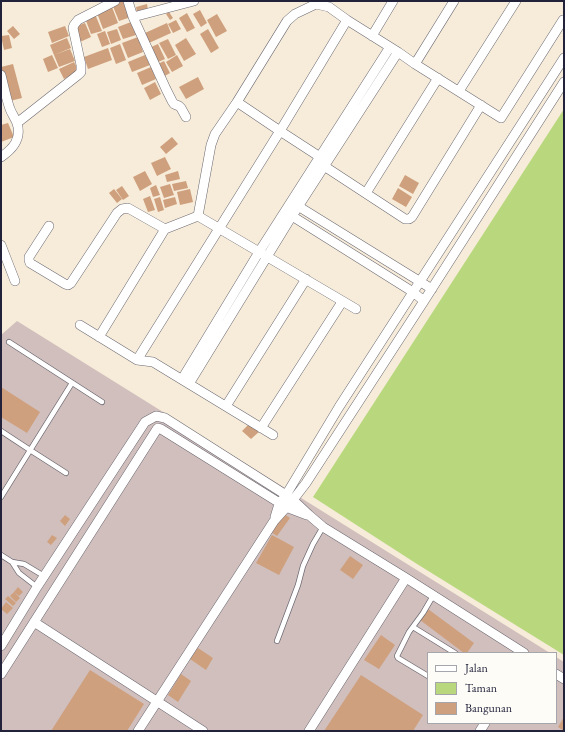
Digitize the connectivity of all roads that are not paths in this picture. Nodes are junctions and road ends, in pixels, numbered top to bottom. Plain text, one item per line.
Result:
1 (115, 1) edge
2 (128, 1) edge
3 (194, 1) edge
4 (394, 1) edge
5 (454, 1) edge
6 (516, 1) edge
7 (331, 4) edge
8 (133, 17) junction
9 (347, 20) junction
10 (563, 20) dead end
11 (372, 36) junction
12 (394, 49) junction
13 (564, 58) edge
14 (415, 64) junction
15 (1, 76) edge
16 (438, 78) junction
17 (564, 82) edge
18 (459, 92) junction
19 (237, 102) junction
20 (481, 106) junction
21 (186, 117) dead end
22 (17, 123) junction
23 (280, 131) junction
24 (1, 157) edge
25 (320, 157) junction
26 (324, 166) junction
27 (366, 193) junction
28 (295, 204) junction
29 (289, 213) junction
30 (198, 216) junction
31 (49, 226) dead end
32 (219, 227) junction
33 (165, 230) junction
34 (1, 245) edge
35 (263, 254) junction
36 (306, 279) junction
37 (15, 281) dead end
38 (420, 282) junction
39 (432, 289) junction
40 (413, 292) junction
41 (342, 302) junction
42 (424, 302) junction
43 (356, 309) dead end
44 (80, 325) dead end
45 (99, 337) junction
46 (9, 342) dead end
47 (137, 360) junction
48 (185, 381) junction
49 (72, 383) junction
50 (102, 402) dead end
51 (226, 406) junction
52 (152, 418) junction
53 (158, 428) junction
54 (261, 428) junction
55 (1, 432) edge
56 (273, 435) dead end
57 (30, 450) junction
58 (66, 473) dead end
59 (1, 497) edge
60 (290, 497) junction
61 (283, 506) junction
62 (309, 515) junction
63 (323, 527) junction
64 (1, 555) edge
65 (12, 562) junction
66 (44, 576) junction
67 (406, 578) junction
68 (37, 586) junction
69 (433, 596) junction
70 (34, 622) junction
71 (413, 627) junction
72 (277, 641) dead end
73 (1, 646) edge
74 (453, 652) edge
75 (522, 652) edge
76 (1, 674) edge
77 (427, 675) edge
78 (157, 701) junction
79 (138, 731) edge
80 (202, 731) edge
81 (309, 731) edge

1 - 22 street
2 - 8 street
3 - 8 street
4 - 11 street
5 - 14 street
6 - 18 street
7 - 9 street
7 - 19 street
8 - 21 street
9 - 11 street
9 - 23 street
10 - 20 street
11 - 12 street
12 - 14 street
12 - 25 street
12 - 26 street
13 - 38 street
14 - 16 street
15 - 22 street
16 - 18 street
16 - 27 street
17 - 39 street
18 - 20 street
19 - 23 street
19 - 30 street
20 - 27 street
22 - 24 street
23 - 25 street
23 - 32 street
25 - 28 street
26 - 27 street
26 - 28 street
28 - 29 street
28 - 38 street
29 - 35 street
29 - 40 street
30 - 32 street
30 - 33 street
31 - 33 street
32 - 35 street
32 - 47 street
33 - 45 street
34 - 37 street
35 - 36 street
35 - 48 street
36 - 41 street
36 - 51 street
38 - 39 street
38 - 40 street
39 - 42 street
40 - 42 street
40 - 60 street
41 - 43 street
41 - 54 street
42 - 60 street
44 - 45 street
45 - 47 street
46 - 49 lane
47 - 48 street
48 - 51 street
49 - 50 lane
49 - 57 lane
51 - 54 street
52 - 53 street
52 - 60 street
52 - 66 street
53 - 61 street
53 - 70 street
54 - 56 street
55 - 57 lane
57 - 58 lane
57 - 59 lane
60 - 61 street
60 - 62 street
61 - 62 street
61 - 78 street
62 - 63 street
63 - 67 street
63 - 72 lane
64 - 65 lane
65 - 66 lane
65 - 68 lane
66 - 68 street
67 - 69 street
67 - 81 street
68 - 73 street
69 - 71 lane
69 - 75 street
70 - 76 street
70 - 78 street
71 - 74 lane
71 - 77 lane
78 - 79 street
78 - 80 street

